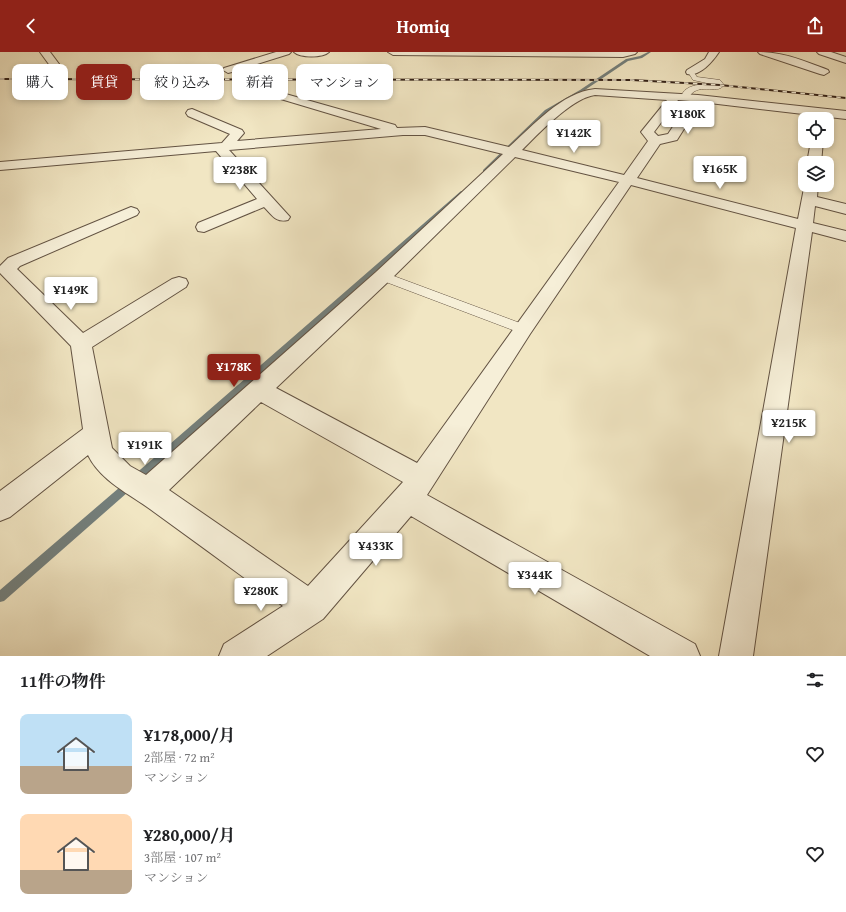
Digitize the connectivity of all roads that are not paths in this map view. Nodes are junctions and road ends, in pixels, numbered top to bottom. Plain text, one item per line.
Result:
1 (45, 52) edge
2 (286, 52) edge
3 (299, 52) edge
4 (324, 52) edge
5 (393, 52) edge
6 (632, 52) edge
7 (714, 52) edge
8 (764, 52) edge
9 (822, 52) edge
10 (800, 53) edge
11 (779, 56) junction
12 (846, 60) edge
13 (54, 64) edge
14 (228, 70) dead end
15 (691, 72) joint
16 (824, 72) dead end
17 (686, 97) junction
18 (288, 98) edge
19 (798, 112) edge
20 (192, 113) dead end
21 (834, 115) edge
22 (846, 115) edge
23 (403, 131) junction
24 (655, 141) junction
25 (222, 147) junction
26 (514, 152) junction
27 (0, 166) edge
28 (628, 180) junction
29 (810, 192) edge
30 (267, 200) junction
31 (846, 209) edge
32 (131, 212) dead end
33 (282, 217) dead end
34 (805, 226) junction
35 (204, 227) dead end
36 (846, 236) edge
37 (383, 276) junction
38 (179, 283) dead end
39 (524, 329) junction
40 (81, 344) junction
41 (258, 390) junction
42 (96, 434) junction
43 (415, 489) junction
44 (148, 491) junction
45 (1, 506) edge
46 (311, 607) junction
47 (236, 656) edge
48 (683, 656) edge
49 (736, 656) edge

1 - 13 street
2 - 14 street
3 - 4 street
5 - 6 street
7 - 15 street
8 - 11 street
9 - 12 street
10 - 11 street
11 - 16 street
15 - 17 lane
17 - 19 street
17 - 24 street
17 - 24 street
17 - 26 street
18 - 23 street
20 - 25 street
21 - 22 street
23 - 25 street
23 - 26 street
24 - 28 street
25 - 27 street
25 - 30 street
26 - 28 street
26 - 37 street
28 - 34 street
28 - 39 street
29 - 31 street
29 - 34 street
30 - 33 street
30 - 35 street
32 - 40 street
34 - 36 street
34 - 49 street
37 - 39 lane
37 - 41 street
38 - 40 street
39 - 43 street
40 - 42 street
41 - 43 street
41 - 44 street
42 - 44 street
42 - 45 street
43 - 46 street
43 - 48 street
44 - 46 street
46 - 47 street

